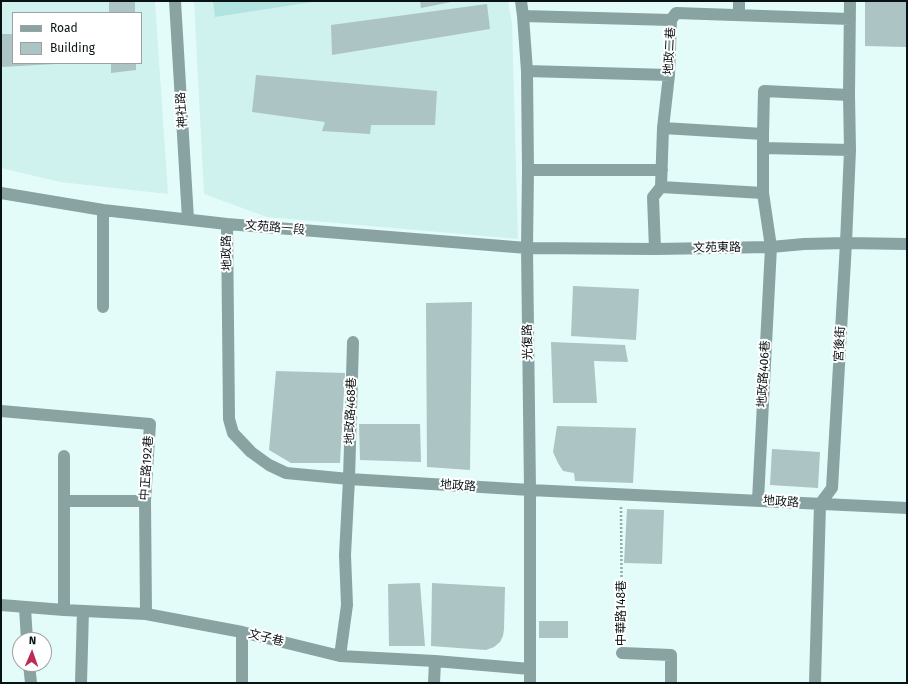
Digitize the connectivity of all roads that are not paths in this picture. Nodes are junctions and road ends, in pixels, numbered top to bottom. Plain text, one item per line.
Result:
1 (175, 1) edge
2 (521, 1) edge
3 (739, 1) edge
4 (850, 1) edge
5 (738, 15) junction
6 (523, 16) junction
7 (850, 19) junction
8 (671, 20) junction
9 (526, 72) junction
10 (669, 75) junction
11 (849, 95) junction
12 (662, 128) junction
13 (763, 134) junction
14 (763, 148) junction
15 (850, 150) junction
16 (528, 170) junction
17 (662, 170) junction
18 (661, 187) junction
19 (1, 193) edge
20 (763, 193) junction
21 (103, 210) junction
22 (188, 219) junction
23 (227, 224) junction
24 (846, 243) junction
25 (907, 244) edge
26 (771, 247) junction
27 (527, 248) junction
28 (655, 249) junction
29 (102, 306) dead end
30 (353, 342) dead end
31 (1, 411) edge
32 (64, 456) dead end
33 (348, 479) junction
34 (530, 490) junction
35 (758, 500) junction
36 (64, 501) junction
37 (145, 501) junction
38 (820, 504) junction
39 (907, 508) edge
40 (1, 605) edge
41 (25, 608) junction
42 (64, 610) junction
43 (83, 611) junction
44 (146, 614) junction
45 (26, 632) edge
46 (242, 632) junction
47 (622, 653) road end
48 (340, 656) junction
49 (435, 661) junction
50 (530, 669) junction
51 (30, 672) edge
52 (31, 683) edge
53 (81, 683) edge
54 (242, 683) edge
55 (434, 683) edge
56 (530, 683) edge
57 (671, 683) edge
58 (815, 683) edge

1 - 22 street, 神社路
2 - 6 street, 光復路
3 - 5 street
4 - 7 street, 宮後街
5 - 7 street, 地政二巷
5 - 8 street, 地政二巷
6 - 8 street
6 - 9 street, 光復路
7 - 11 street, 宮後街
8 - 10 street, 地政二巷
9 - 10 street
9 - 16 street, 光復路
10 - 12 street, 地政二巷
11 - 13 street
11 - 15 street, 宮後街
12 - 13 street
12 - 17 street, 地政二巷
13 - 14 street
14 - 15 street
14 - 20 street
15 - 24 street, 宮後街
16 - 17 street
16 - 27 street, 光復路
17 - 18 street, 地政二巷
18 - 20 street
18 - 28 street, 地政二巷
19 - 21 street, 文苑路一段
20 - 26 street
21 - 22 street, 文苑路一段
21 - 29 street
22 - 23 street, 文苑路一段
23 - 27 street, 文苑路一段
23 - 33 street, 地政路
24 - 25 street, 文苑東路
24 - 26 street, 文苑東路
24 - 38 street, 宮後街
26 - 28 street, 文苑東路
26 - 35 street, 地政路406巷
27 - 28 street, 文苑東路
27 - 34 street, 光復路
30 - 33 street, 地政路468巷
31 - 37 street, 中正路192巷
32 - 36 street
33 - 34 street, 地政路
33 - 48 street, 地政路468巷
34 - 35 street, 地政路
34 - 50 street, 光復路
35 - 38 street, 地政路
36 - 37 street
36 - 42 street
37 - 44 street, 中正路192巷
38 - 39 street, 地政路
38 - 58 street
40 - 41 street, 文子巷
41 - 42 street, 文子巷
41 - 45 street
42 - 43 street, 文子巷
43 - 44 street, 文子巷
43 - 53 street
44 - 46 street, 文子巷
46 - 48 street, 文子巷
46 - 54 street
47 - 57 street, 中華路148巷
48 - 49 street, 文子巷
49 - 50 street, 文子巷
49 - 55 street
50 - 56 street, 光復路
51 - 52 street

